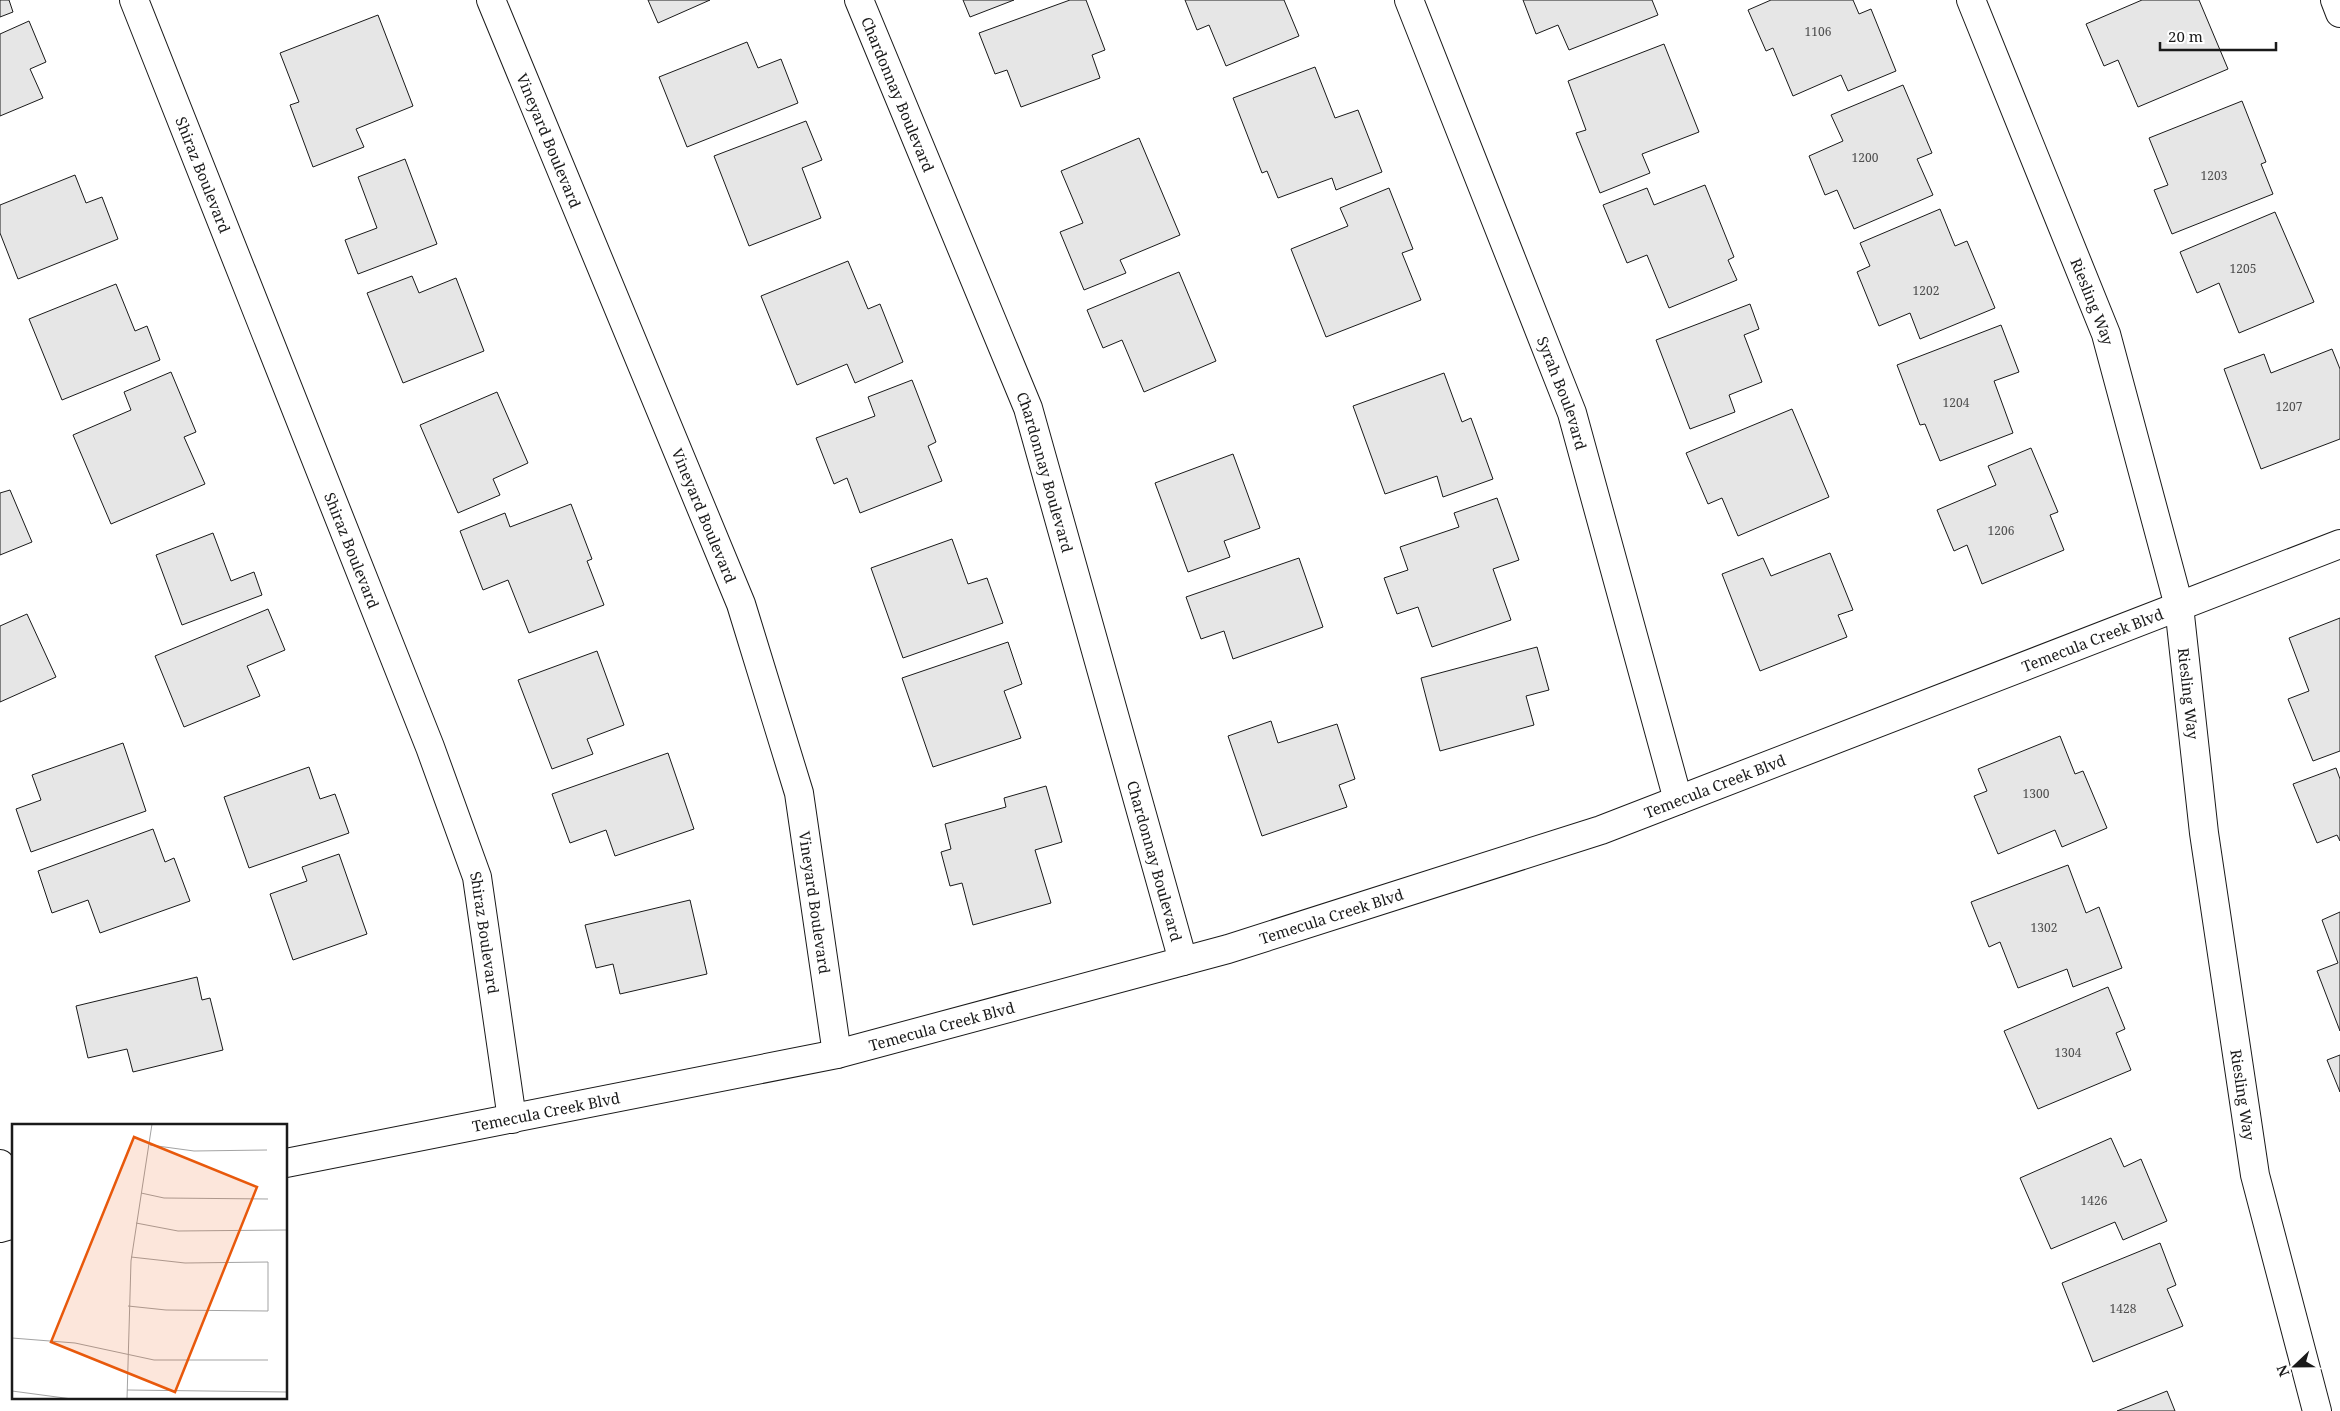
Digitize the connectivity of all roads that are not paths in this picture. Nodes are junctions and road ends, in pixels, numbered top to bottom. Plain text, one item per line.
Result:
1 (134, 0) edge
2 (491, 0) edge
3 (859, 0) edge
4 (1409, 0) edge
5 (1971, 0) edge
6 (2335, 0) edge
7 (2340, 13) edge
8 (2340, 544) edge
9 (2179, 606) junction
10 (1678, 800) junction
11 (1183, 961) junction
12 (837, 1054) junction
13 (512, 1119) junction
14 (288, 1163) edge
15 (0, 1164) edge
16 (12, 1211) edge
17 (2318, 1411) edge

1 - 13 street, Shiraz Boulevard
2 - 12 street, Vineyard Boulevard
3 - 11 street, Chardonnay Boulevard
4 - 10 street, Syrah Boulevard
5 - 9 street, Riesling Way
6 - 7 street
8 - 9 street, Temecula Creek Blvd
9 - 10 street, Temecula Creek Blvd
9 - 17 street, Riesling Way
10 - 11 street, Temecula Creek Blvd
11 - 12 street, Temecula Creek Blvd
12 - 13 street, Temecula Creek Blvd
13 - 14 street, Temecula Creek Blvd
15 - 16 street

